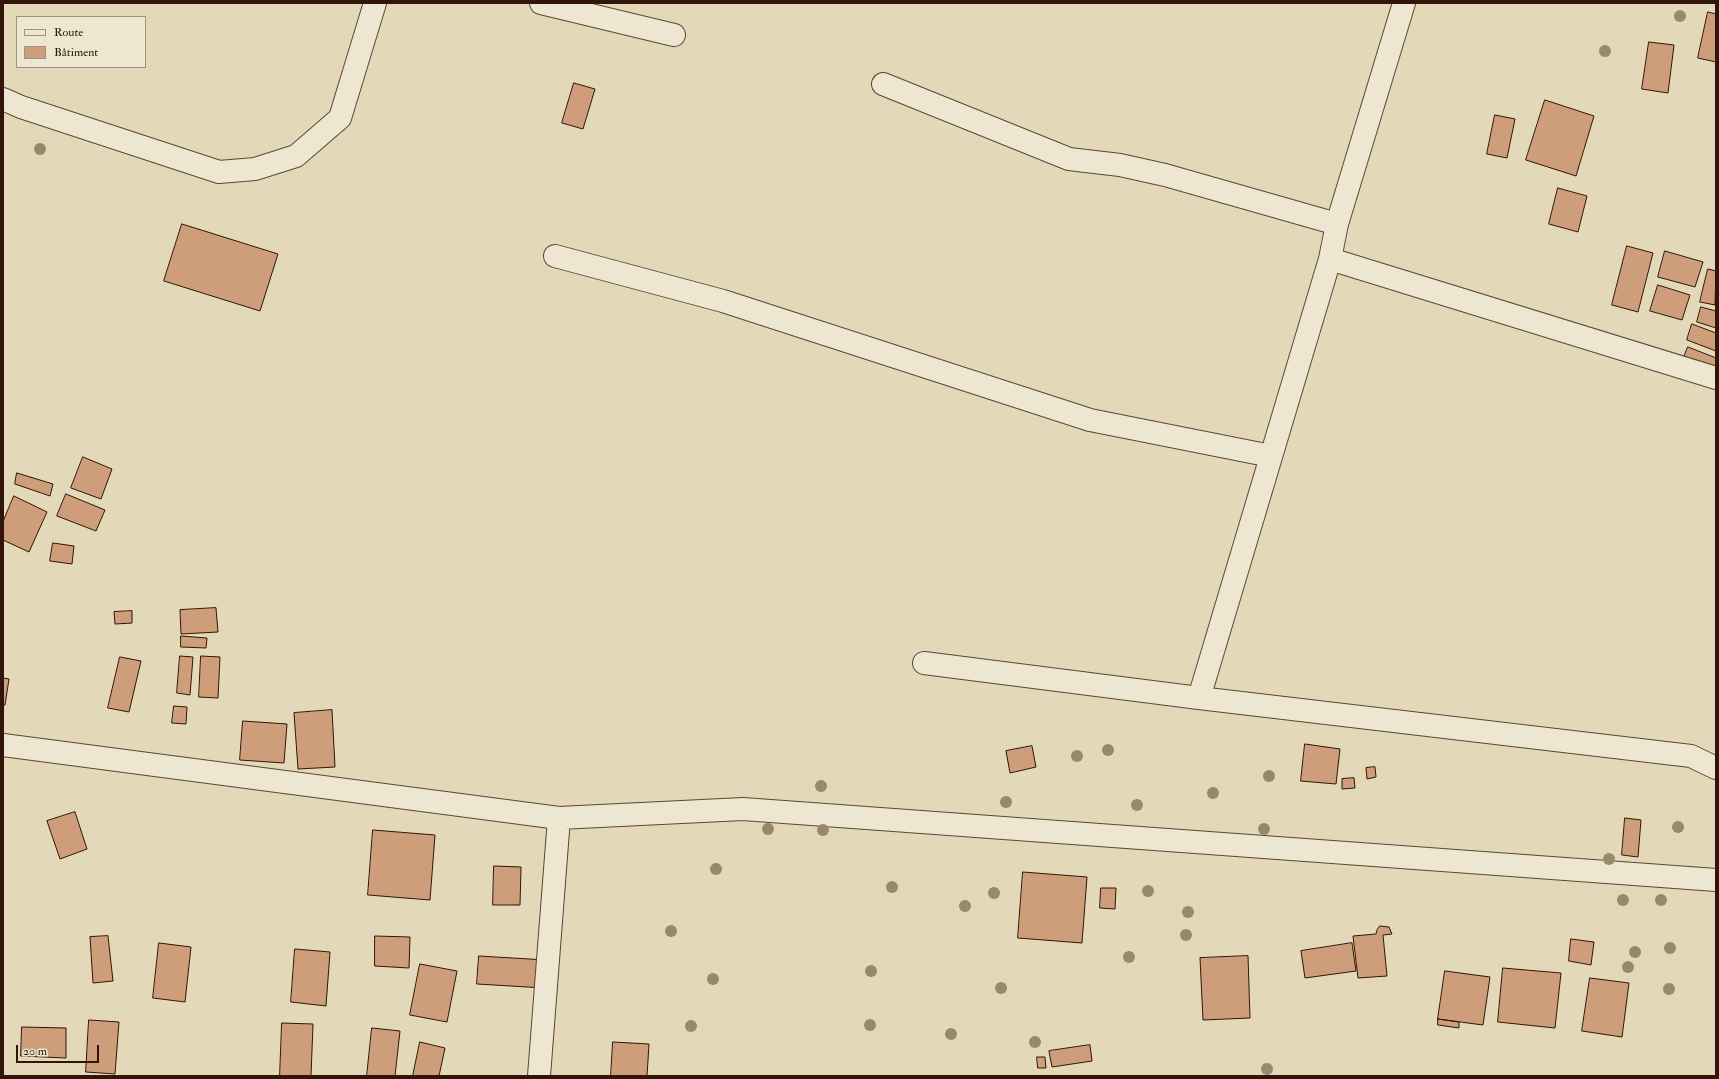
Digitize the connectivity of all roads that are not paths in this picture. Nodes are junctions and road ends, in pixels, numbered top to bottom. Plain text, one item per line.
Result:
1 (375, 3) edge
2 (541, 3) edge
3 (1404, 3) edge
4 (674, 35) dead end
5 (883, 84) dead end
6 (3, 99) edge
7 (1337, 224) junction
8 (555, 256) dead end
9 (1330, 259) junction
10 (1716, 378) edge
11 (1271, 456) junction
12 (924, 663) dead end
13 (1199, 698) junction
14 (3, 745) edge
15 (1716, 768) edge
16 (559, 818) junction
17 (1716, 880) edge
18 (539, 1076) edge

1 - 6 street
2 - 4 street
3 - 7 street
5 - 7 street
7 - 9 street
8 - 11 street
9 - 10 street
9 - 11 street
11 - 13 street
12 - 13 street
13 - 15 street
14 - 16 street
16 - 17 street
16 - 18 street

